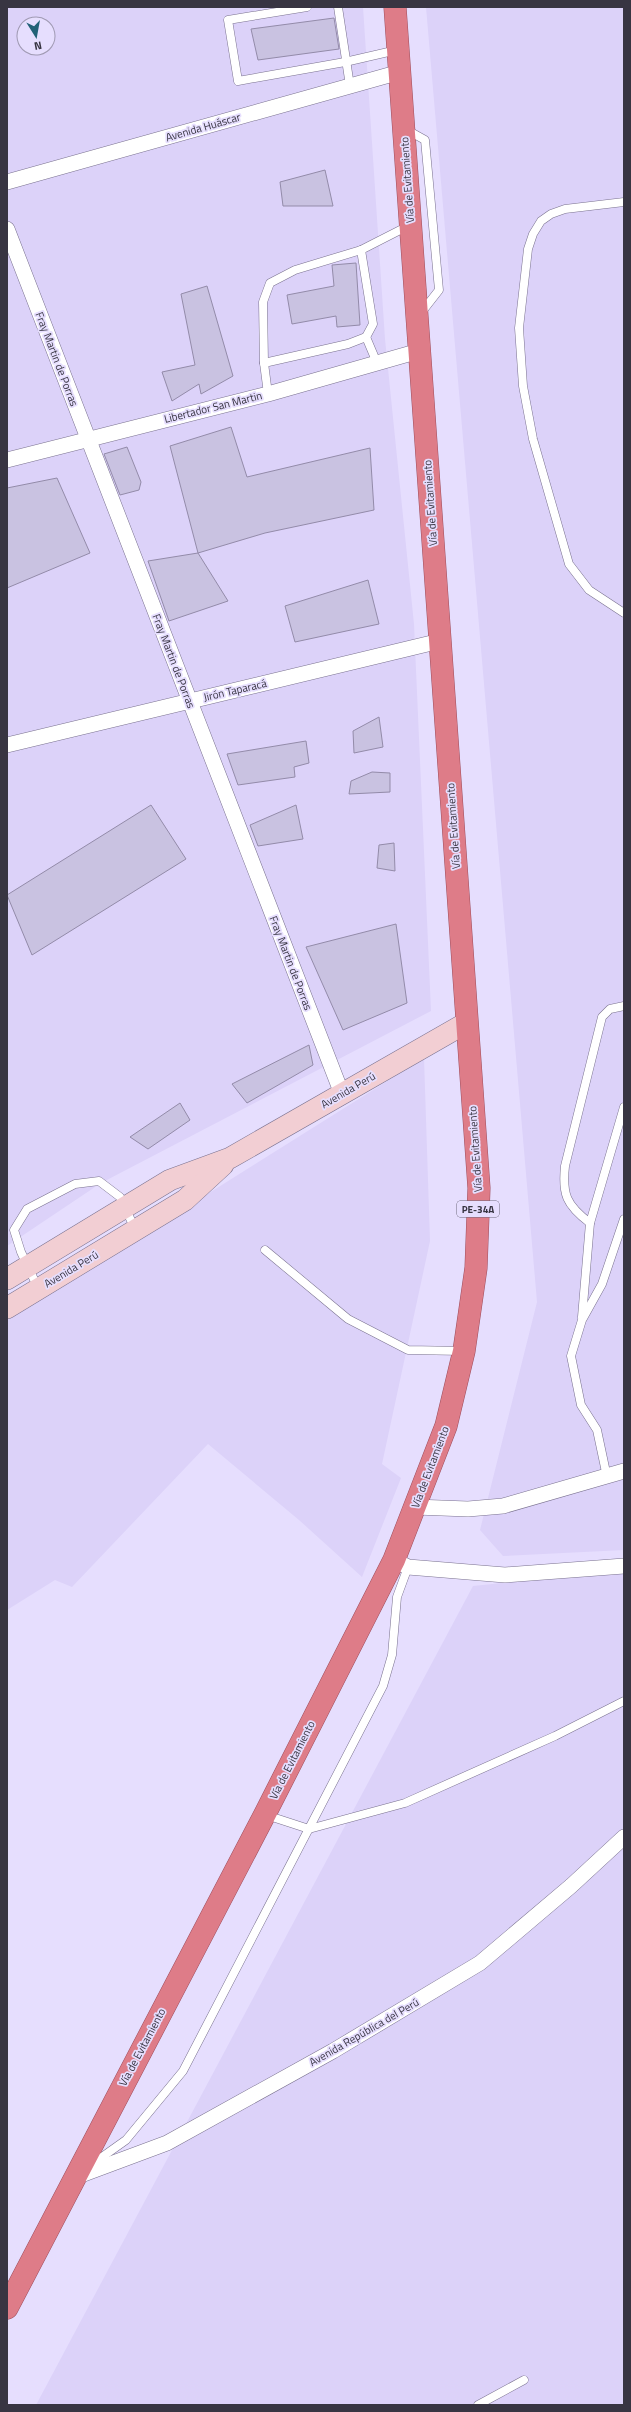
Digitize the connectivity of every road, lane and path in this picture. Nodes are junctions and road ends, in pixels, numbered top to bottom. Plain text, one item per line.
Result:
1 (307, 7) edge
2 (338, 7) edge
3 (395, 7) edge
4 (398, 50) junction
5 (345, 62) junction
6 (400, 72) junction
7 (350, 86) junction
8 (404, 128) junction
9 (7, 182) edge
10 (624, 202) edge
11 (410, 224) junction
12 (7, 229) edge
13 (361, 250) junction
14 (417, 318) junction
15 (366, 337) junction
16 (419, 351) junction
17 (264, 363) junction
18 (377, 363) junction
19 (268, 394) junction
20 (88, 438) junction
21 (7, 460) edge
22 (624, 613) edge
23 (440, 641) junction
24 (190, 700) junction
25 (7, 744) edge
26 (624, 1006) edge
27 (466, 1023) junction
28 (342, 1094) junction
29 (624, 1107) edge
30 (230, 1158) junction
31 (126, 1208) junction
32 (624, 1219) edge
33 (590, 1222) junction
34 (136, 1230) junction
35 (265, 1250) dead end
36 (28, 1266) junction
37 (7, 1279) edge
38 (38, 1288) junction
39 (7, 1308) edge
40 (582, 1320) junction
41 (464, 1350) junction
42 (624, 1472) edge
43 (608, 1477) junction
44 (415, 1507) junction
45 (401, 1564) junction
46 (624, 1566) edge
47 (624, 1701) edge
48 (265, 1814) junction
49 (310, 1829) junction
50 (624, 1837) edge
51 (73, 2178) junction
52 (7, 2308) edge
53 (524, 2380) dead end
54 (478, 2405) edge

1 - 5 lane
2 - 5 lane
3 - 4 highway, Vía de Evitamiento / PE-34A
4 - 5 lane
4 - 6 highway, Vía de Evitamiento / PE-34A
5 - 7 lane
6 - 7 street, Avenida Huáscar
6 - 8 highway, Vía de Evitamiento / PE-34A
7 - 9 street, Avenida Huáscar
8 - 11 highway, Vía de Evitamiento / PE-34A
8 - 14 lane
10 - 22 lane
11 - 13 lane
11 - 14 highway, Vía de Evitamiento / PE-34A
12 - 20 street, Fray Martin de Porras
13 - 15 lane
13 - 17 lane
14 - 16 highway, Vía de Evitamiento / PE-34A
15 - 17 lane
15 - 18 lane
16 - 18 street, Libertador San Martin
16 - 23 highway, Vía de Evitamiento / PE-34A
17 - 19 lane
18 - 19 street, Libertador San Martin
19 - 20 street, Libertador San Martin
20 - 21 street, Libertador San Martin
20 - 24 street, Fray Martin de Porras
23 - 24 street, Jirón Taparacá
23 - 27 highway, Vía de Evitamiento / PE-34A
24 - 25 street, Jirón Taparacá
24 - 28 street, Fray Martin de Porras
26 - 33 lane
27 - 28 main road, Avenida Perú
27 - 41 highway, Vía de Evitamiento / PE-34A
28 - 30 main road, Avenida Perú
29 - 33 lane
30 - 31 main road, Avenida Perú
30 - 34 main road, Avenida Perú
31 - 34 lane
31 - 36 main road, Avenida Perú
31 - 36 lane
32 - 40 lane
33 - 40 lane
34 - 38 main road, Avenida Perú
35 - 41 lane
36 - 37 main road, Avenida Perú
36 - 38 lane
38 - 39 main road, Avenida Perú
40 - 43 lane
41 - 44 highway, Vía de Evitamiento / PE-34A
42 - 43 street
43 - 44 street
44 - 45 highway, Vía de Evitamiento / PE-34A
45 - 46 street
45 - 48 highway, Vía de Evitamiento / PE-34A
45 - 49 lane
47 - 49 lane
48 - 49 lane
48 - 51 highway, Vía de Evitamiento / PE-34A
49 - 51 lane
50 - 51 street, Avenida República del Perú
51 - 52 highway, Vía de Evitamiento / PE-34A
53 - 54 lane

